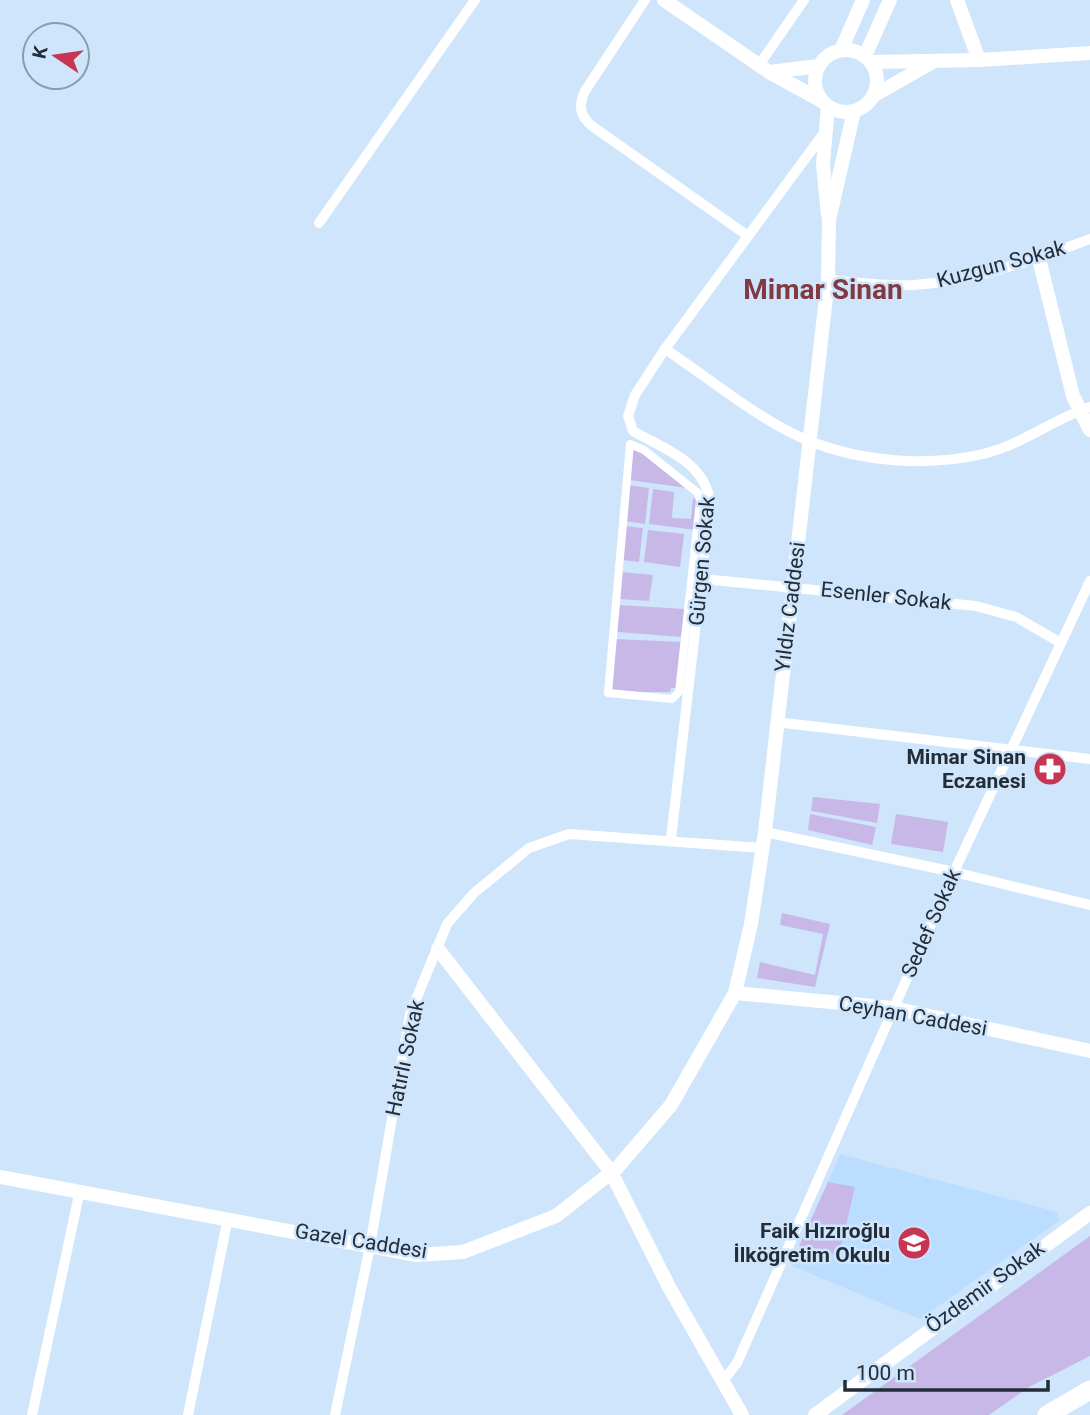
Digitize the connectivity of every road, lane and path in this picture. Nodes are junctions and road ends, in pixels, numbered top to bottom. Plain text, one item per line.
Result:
1 (475, 0) edge
2 (645, 0) edge
3 (664, 0) edge
4 (804, 0) edge
5 (863, 0) edge
6 (890, 0) edge
7 (957, 0) edge
8 (841, 50) junction
9 (1090, 53) edge
10 (868, 59) junction
11 (979, 60) junction
12 (932, 62) junction
13 (819, 66) junction
14 (764, 69) junction
15 (873, 96) junction
16 (825, 103) junction
17 (854, 111) junction
18 (824, 133) junction
19 (830, 220) junction
20 (319, 223) dead end
21 (748, 236) junction
22 (1090, 239) edge
23 (1039, 259) junction
24 (828, 280) junction
25 (665, 349) junction
26 (1084, 409) edge
27 (1090, 430) edge
28 (810, 441) junction
29 (697, 578) junction
30 (1090, 581) edge
31 (792, 586) junction
32 (1062, 643) junction
33 (776, 722) junction
34 (1012, 750) junction
35 (1090, 760) edge
36 (765, 832) junction
37 (671, 839) junction
38 (762, 848) junction
39 (954, 872) junction
40 (1090, 905) edge
41 (438, 949) junction
42 (735, 993) junction
43 (893, 1008) junction
44 (1090, 1051) edge
45 (611, 1172) junction
46 (0, 1177) edge
47 (80, 1190) junction
48 (1090, 1213) edge
49 (228, 1218) junction
50 (370, 1246) junction
51 (723, 1381) junction
52 (1090, 1390) edge
53 (32, 1415) edge
54 (188, 1415) edge
55 (335, 1415) edge
56 (742, 1415) edge
57 (815, 1415) edge
58 (1048, 1415) edge

1 - 20 street
2 - 21 street
3 - 14 street
4 - 14 street
5 - 8 street
6 - 10 street
7 - 11 street
8 - 10 street
8 - 13 street
9 - 11 street
10 - 12 street
10 - 15 street
11 - 12 street
12 - 15 street
13 - 14 street
13 - 16 street, Yıldız Caddesi
14 - 16 street
15 - 17 street
16 - 17 street
16 - 18 street, Yıldız Caddesi
17 - 19 street, Yıldız Caddesi
18 - 19 street, Yıldız Caddesi
18 - 21 street, Gürgen Sokak
19 - 24 street, Yıldız Caddesi
21 - 25 street, Gürgen Sokak
22 - 23 street, Kuzgun Sokak
23 - 24 street, Kuzgun Sokak
23 - 26 street
24 - 28 street, Yıldız Caddesi
25 - 28 street
25 - 29 street, Gürgen Sokak
26 - 27 street
26 - 28 street
28 - 31 street, Yıldız Caddesi
29 - 29 street
29 - 31 street, Esenler Sokak
29 - 37 street, Gürgen Sokak
30 - 32 street, Sedef Sokak
31 - 32 street, Esenler Sokak
31 - 33 street, Yıldız Caddesi
32 - 34 street, Sedef Sokak
33 - 34 street
33 - 36 street, Yıldız Caddesi
34 - 35 street
34 - 39 street, Sedef Sokak
36 - 38 street, Yıldız Caddesi
36 - 39 street
37 - 38 street, Hatırlı Sokak
37 - 41 street, Hatırlı Sokak
38 - 42 street, Yıldız Caddesi
39 - 40 street
39 - 43 street, Sedef Sokak
41 - 45 street
41 - 50 street, Hatırlı Sokak
42 - 43 street, Ceyhan Caddesi
42 - 45 street, Gazel Caddesi
43 - 44 street, Ceyhan Caddesi
43 - 51 street, Sedef Sokak
45 - 50 street, Gazel Caddesi
45 - 51 street
46 - 47 street, Gazel Caddesi
47 - 49 street, Gazel Caddesi
47 - 53 street
48 - 57 street, Özdemir Sokak
49 - 50 street, Gazel Caddesi
49 - 54 street
50 - 55 street, Hatırlı Sokak
51 - 56 street
52 - 58 highway

